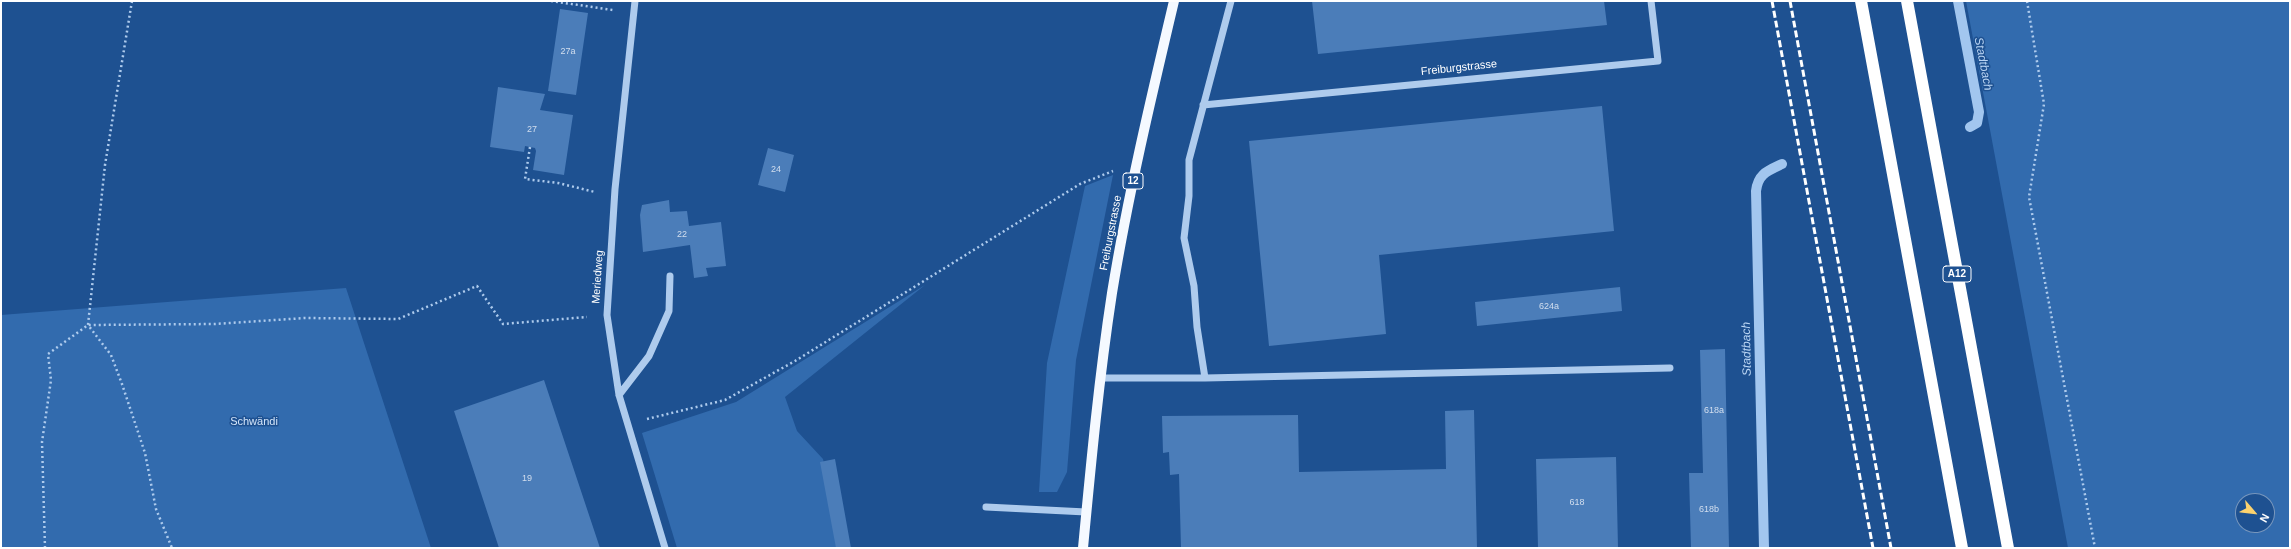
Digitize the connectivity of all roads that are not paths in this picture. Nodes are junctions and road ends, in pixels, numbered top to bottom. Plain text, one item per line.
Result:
1 (635, 1) edge
2 (1174, 1) edge
3 (1231, 1) edge
4 (1651, 1) edge
5 (1861, 1) edge
6 (1907, 1) edge
7 (1203, 105) junction
8 (670, 276) dead end
9 (1670, 368) dead end
10 (1100, 378) junction
11 (1205, 378) junction
12 (619, 396) junction
13 (986, 508) dead end
14 (1086, 512) junction
15 (665, 548) edge
16 (1083, 548) edge
17 (1962, 548) edge
18 (2008, 548) edge

1 - 12 street, Meriedweg
2 - 10 main road, Freiburgstrasse / 12
3 - 7 street
4 - 7 street, Freiburgstrasse
5 - 17 highway
6 - 18 highway, A12
7 - 11 street
8 - 12 street
9 - 11 street
10 - 11 street
10 - 14 main road, Freiburgstrasse / 12
12 - 15 street, Meriedweg
13 - 14 street
14 - 16 main road, Freiburgstrasse / 12

